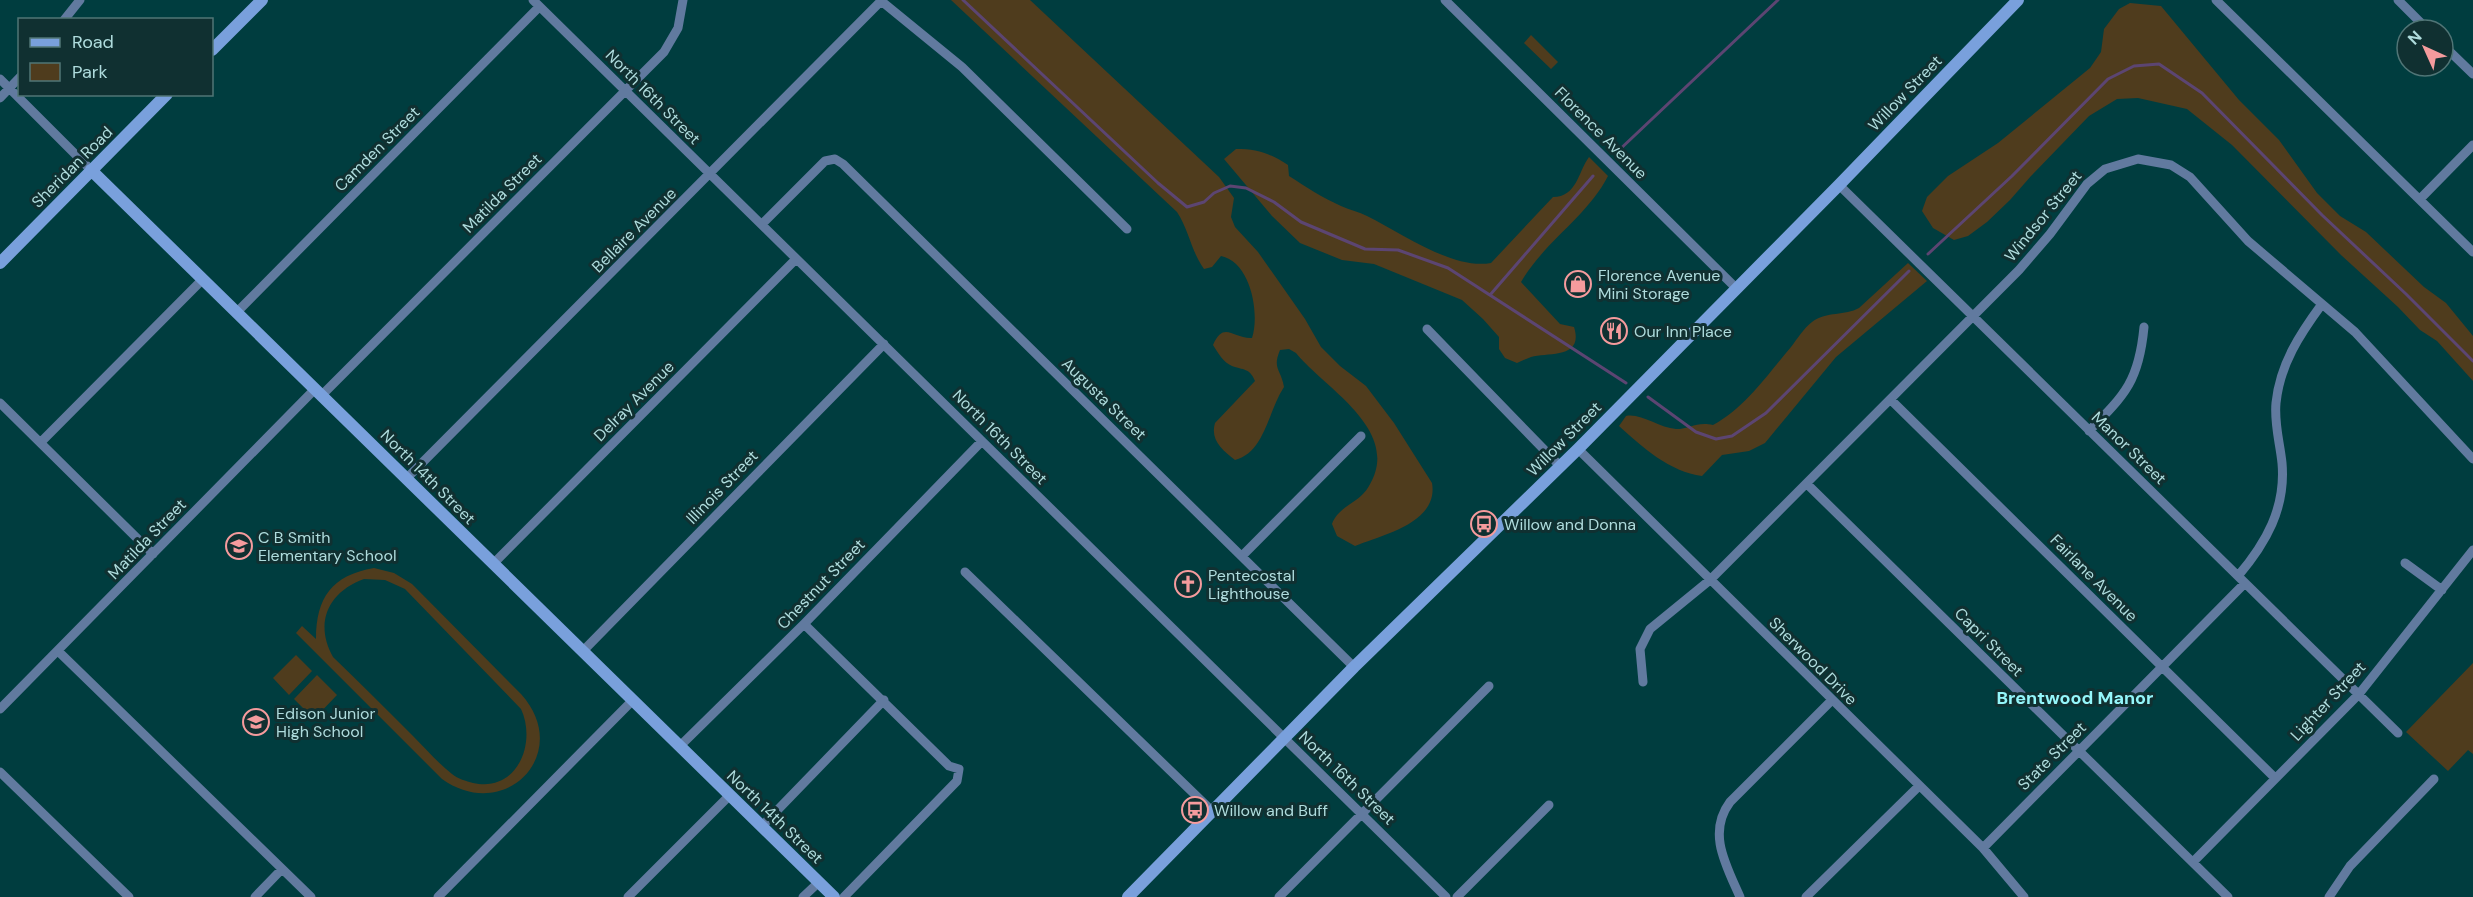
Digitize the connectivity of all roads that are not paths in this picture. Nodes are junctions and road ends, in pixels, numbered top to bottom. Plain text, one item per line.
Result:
1 (80, 0) edge
2 (262, 0) edge
3 (683, 0) edge
4 (1445, 0) edge
5 (2018, 0) edge
6 (2216, 0) edge
7 (2398, 0) edge
8 (880, 1) edge
9 (536, 3) edge
10 (66, 18) edge
11 (2416, 18) edge
12 (213, 49) edge
13 (2455, 57) edge
14 (2473, 74) edge
15 (18, 79) edge
16 (0, 80) edge
17 (9, 89) junction
18 (626, 90) junction
19 (165, 96) edge
20 (0, 98) edge
21 (2473, 145) edge
22 (91, 170) junction
23 (711, 174) junction
24 (1839, 185) junction
25 (2420, 199) junction
26 (762, 224) junction
27 (1127, 229) dead end
28 (2473, 252) edge
29 (796, 259) junction
30 (0, 263) edge
31 (202, 280) junction
32 (1736, 288) junction
33 (2322, 304) junction
34 (236, 313) junction
35 (1972, 316) junction
36 (2144, 327) dead end
37 (1427, 329) dead end
38 (884, 344) junction
39 (318, 393) junction
40 (1891, 400) junction
41 (0, 403) edge
42 (2089, 431) junction
43 (1361, 436) dead end
44 (982, 441) junction
45 (40, 442) junction
46 (1578, 449) junction
47 (2473, 459) edge
48 (1560, 466) junction
49 (407, 478) junction
50 (1807, 484) junction
51 (2473, 550) edge
52 (153, 554) junction
53 (1242, 556) junction
54 (2405, 563) dead end
55 (493, 564) junction
56 (965, 573) dead end
57 (2238, 576) junction
58 (1710, 580) junction
59 (2245, 583) junction
60 (2442, 590) junction
61 (804, 624) junction
62 (58, 651) junction
63 (582, 652) junction
64 (1354, 667) junction
65 (2162, 667) junction
66 (1643, 682) dead end
67 (1489, 686) dead end
68 (2359, 694) junction
69 (884, 700) junction
70 (1832, 700) junction
71 (632, 701) junction
72 (0, 709) edge
73 (2398, 733) dead end
74 (1284, 738) junction
75 (680, 746) junction
76 (2078, 751) junction
77 (0, 772) edge
78 (2275, 778) junction
79 (2434, 778) dead end
80 (1919, 786) junction
81 (730, 795) junction
82 (1549, 805) dead end
83 (1212, 811) junction
84 (1362, 813) junction
85 (762, 826) junction
86 (1983, 848) junction
87 (2193, 862) junction
88 (282, 869) junction
89 (819, 882) junction
90 (129, 897) edge
91 (255, 897) edge
92 (312, 897) edge
93 (438, 897) edge
94 (627, 897) edge
95 (803, 897) edge
96 (834, 897) edge
97 (844, 897) edge
98 (1128, 897) edge
99 (1279, 897) edge
100 (1446, 897) edge
101 (1457, 897) edge
102 (1740, 897) edge
103 (1806, 897) edge
104 (2024, 897) edge
105 (2228, 897) edge
106 (2329, 897) edge

1 - 10 street
2 - 12 main road
3 - 18 street, Matilda Street
4 - 32 street, Florence Avenue
5 - 24 main road, Willow Street
6 - 25 street
7 - 11 street
8 - 23 street, Bellaire Avenue
8 - 27 street
9 - 18 street, North 16th Street
9 - 34 street, Camden Street
13 - 14 street
15 - 17 street
16 - 17 street, North 14th Street
17 - 20 street
17 - 22 street, North 14th Street
18 - 23 street, North 16th Street
18 - 39 street, Matilda Street
19 - 22 main road, Sheridan Road
21 - 25 street
22 - 30 main road, Sheridan Road
22 - 31 main road, North 14th Street
23 - 26 street, North 16th Street
23 - 49 street, Bellaire Avenue
24 - 32 main road, Willow Street
24 - 35 street, Manor Street
25 - 28 street
26 - 29 street, North 16th Street
26 - 53 street, Augusta Street
29 - 38 street, North 16th Street
29 - 55 street, Delray Avenue
31 - 34 main road, North 14th Street
31 - 45 street
32 - 46 main road, Willow Street
33 - 35 street, Windsor Street
33 - 47 street, Windsor Street
33 - 57 street
34 - 39 main road, North 14th Street
35 - 40 street, Windsor Street
35 - 42 street, Manor Street
36 - 42 street
37 - 48 street
38 - 44 street, North 16th Street
38 - 63 street, Illinois Street
39 - 49 main road, North 14th Street
39 - 52 street, Matilda Street
40 - 50 street, Windsor Street
40 - 65 street, Fairlane Avenue
41 - 45 street
42 - 57 street, Manor Street
43 - 53 street
44 - 61 street, Chestnut Street
44 - 74 street, North 16th Street
45 - 52 street
46 - 48 main road, Willow Street
46 - 58 street, Sherwood Drive
48 - 64 main road, Willow Street
49 - 55 main road, North 14th Street
50 - 58 street, Windsor Street
50 - 76 street, Capri Street
51 - 60 street, Lighter Street
52 - 62 street, Matilda Street
53 - 64 street, Augusta Street
54 - 60 street
55 - 63 main road, North 14th Street
56 - 83 street
57 - 59 street, Manor Street
58 - 66 street, Windsor Street
58 - 70 street, Sherwood Drive
59 - 65 street, State Street
59 - 68 street, Manor Street
60 - 68 street, Lighter Street
61 - 69 street
61 - 75 street, Chestnut Street
62 - 72 street, Matilda Street
62 - 88 street
63 - 71 main road, North 14th Street
64 - 74 main road, Willow Street
65 - 76 street, State Street
65 - 78 street, Fairlane Avenue
67 - 84 street
68 - 73 street, Manor Street
68 - 78 street, Lighter Street
69 - 85 street
69 - 97 street
70 - 80 street, Sherwood Drive
70 - 102 street
71 - 75 main road, North 14th Street
71 - 93 street
74 - 83 main road, Willow Street
74 - 84 street, North 16th Street
75 - 81 main road, North 14th Street
76 - 86 street, State Street
76 - 87 street, Capri Street
77 - 90 street
78 - 87 street, Lighter Street
79 - 106 street
80 - 86 street, Sherwood Drive
80 - 103 street
81 - 85 main road, North 14th Street
81 - 94 street
82 - 101 street
83 - 98 main road, Willow Street
84 - 99 street
84 - 100 street, North 16th Street
85 - 89 main road, North 14th Street
86 - 104 street, Sherwood Drive
87 - 105 street, Capri Street
88 - 91 street
88 - 92 street
89 - 95 street
89 - 96 main road, North 14th Street

